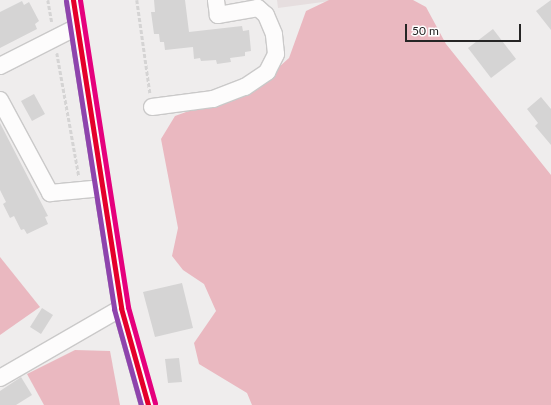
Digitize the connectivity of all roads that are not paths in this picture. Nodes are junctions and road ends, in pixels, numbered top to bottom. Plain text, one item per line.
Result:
1 (73, 0) edge
2 (216, 0) edge
3 (77, 27) junction
4 (0, 66) edge
5 (0, 100) edge
6 (152, 107) road end
7 (103, 188) junction
8 (121, 308) junction
9 (0, 378) edge
10 (148, 405) edge

1 - 3 street
2 - 6 street
3 - 4 street
3 - 7 street
5 - 7 street
7 - 8 street
8 - 9 street
8 - 10 street

